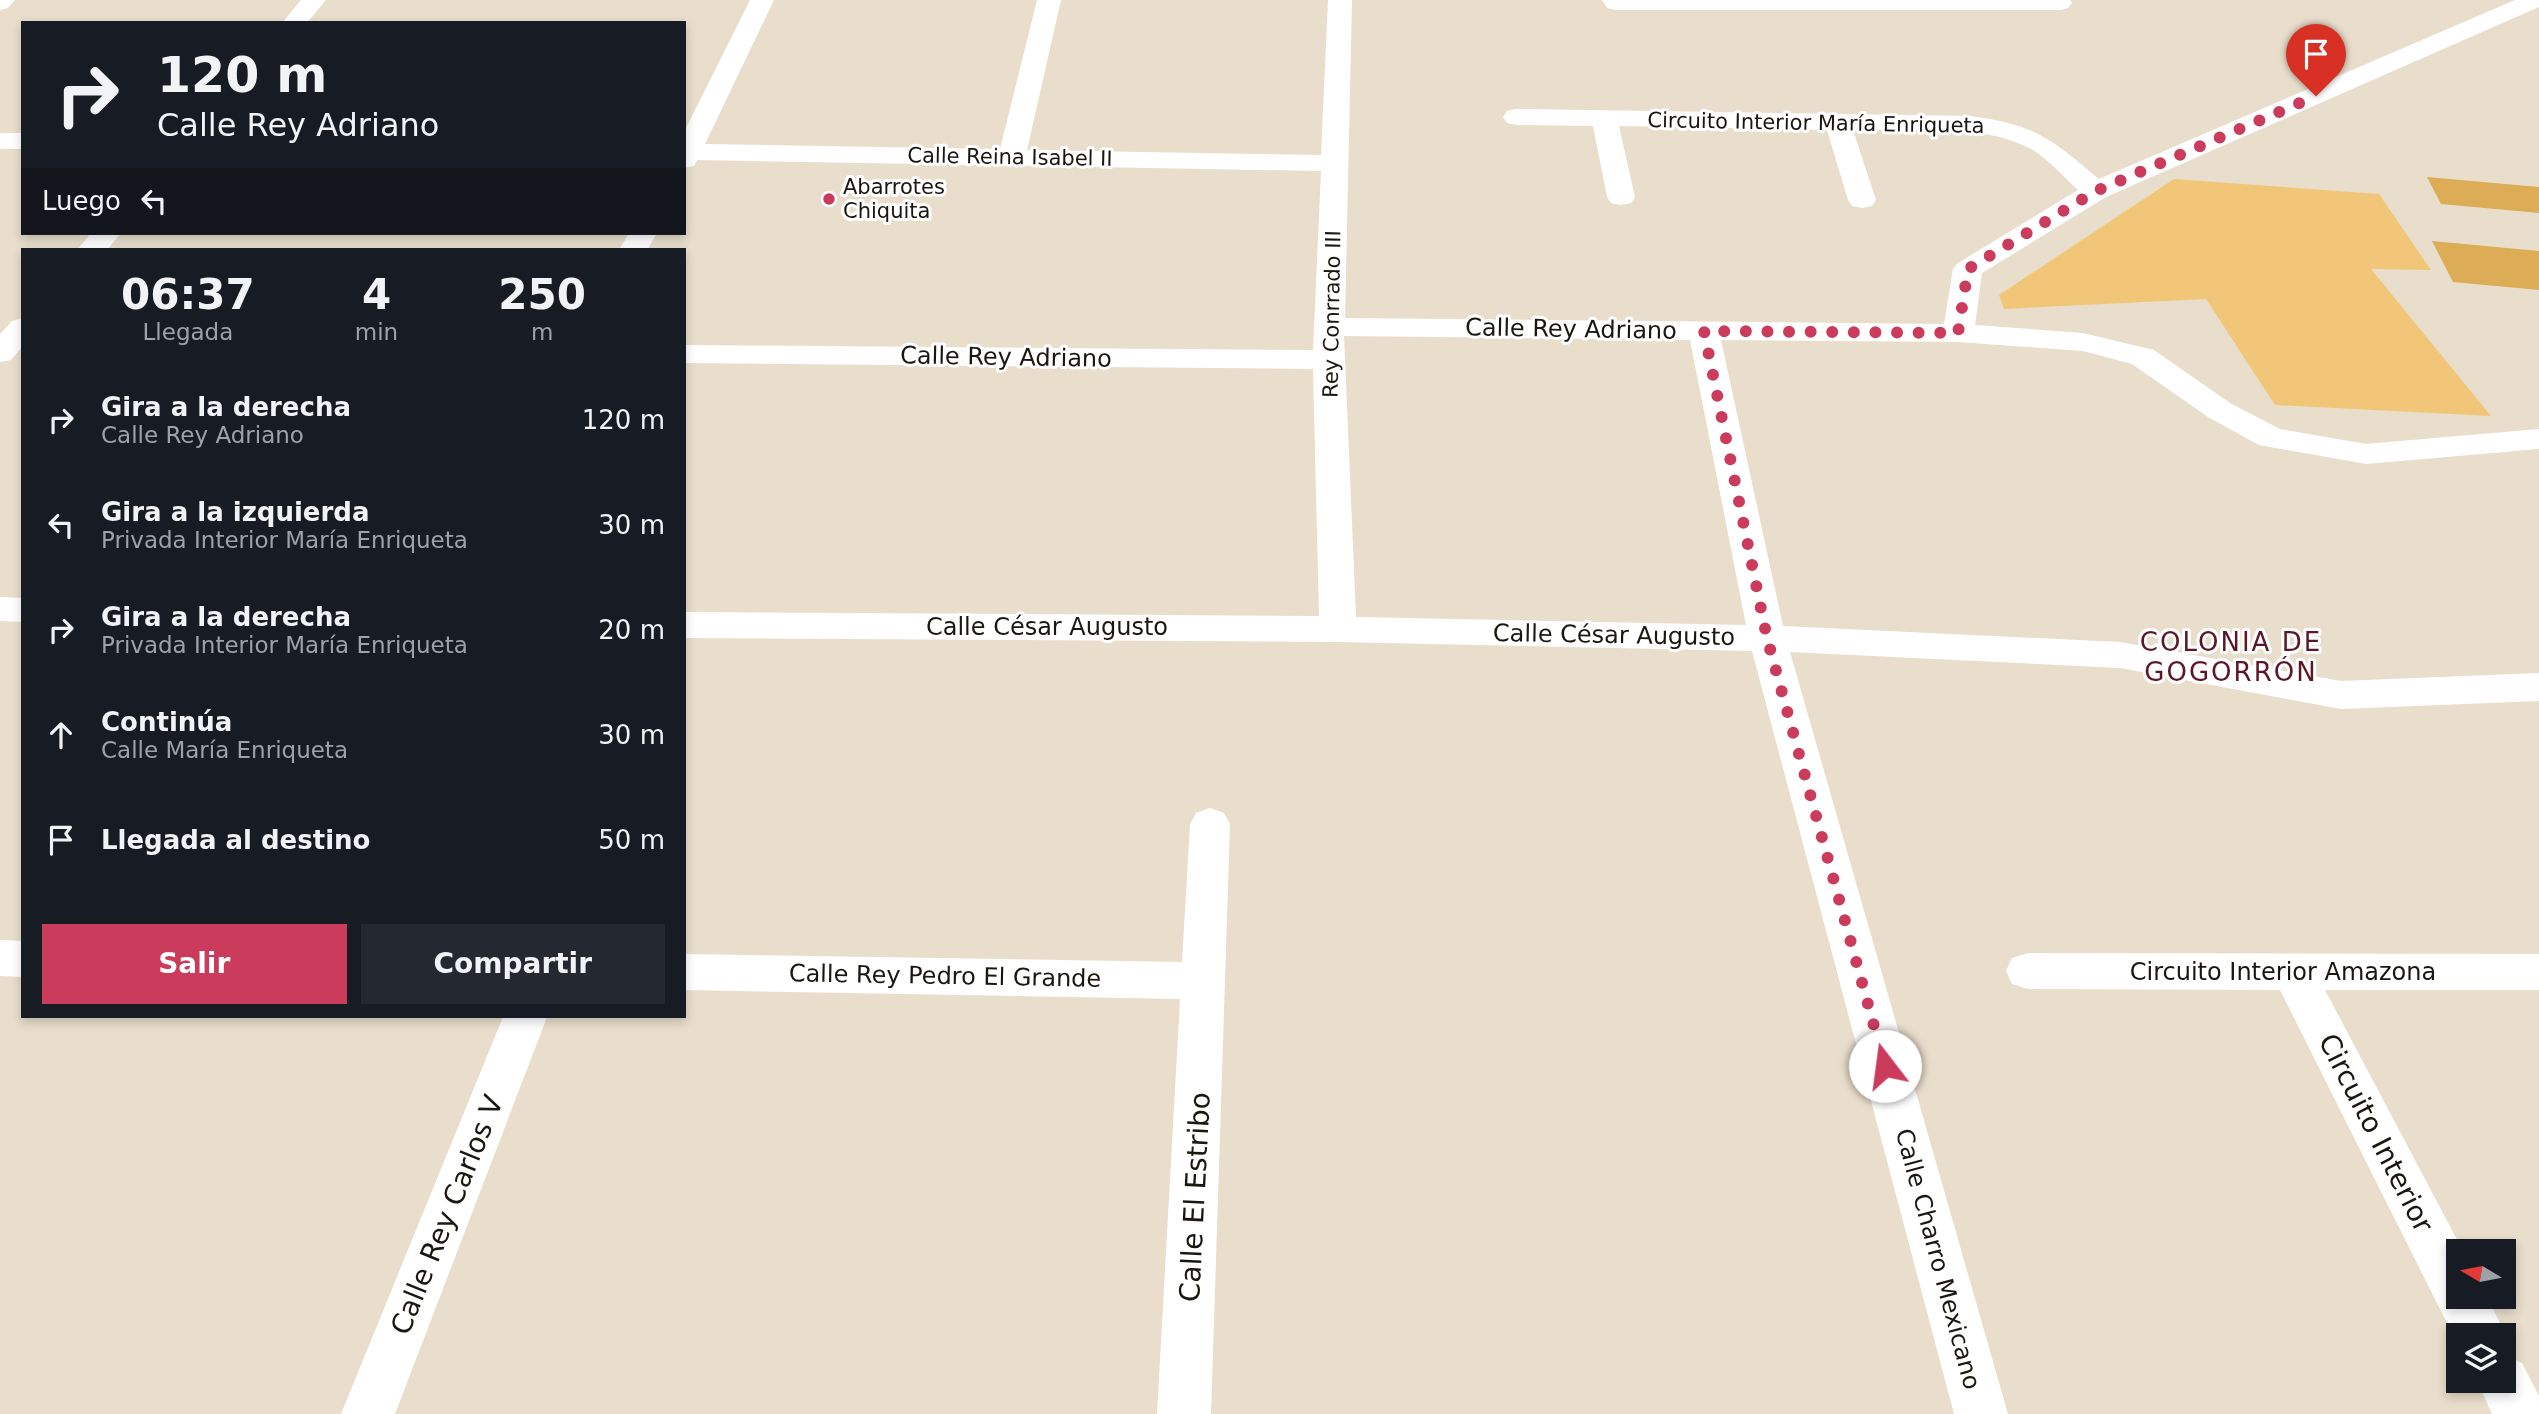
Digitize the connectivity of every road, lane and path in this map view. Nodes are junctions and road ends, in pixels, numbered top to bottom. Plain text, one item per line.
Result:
1 (314, 0) edge
2 (762, 0) edge
3 (1049, 0) edge
4 (1340, 0) edge
5 (1614, 0) edge
6 (2057, 0) edge
7 (2535, 0) edge
8 (296, 21) edge
9 (1516, 117) dead end
10 (1604, 118) junction
11 (1837, 120) junction
12 (0, 141) edge
13 (21, 141) edge
14 (686, 155) edge
15 (1012, 158) junction
16 (1337, 163) junction
17 (2096, 191) junction
18 (1621, 197) dead end
19 (1862, 200) dead end
20 (105, 235) edge
21 (93, 248) edge
22 (1330, 327) junction
23 (1704, 331) junction
24 (1958, 333) junction
25 (686, 354) edge
26 (1328, 360) junction
27 (2539, 439) edge
28 (0, 609) edge
29 (21, 610) edge
30 (686, 625) edge
31 (1338, 629) junction
32 (1767, 638) junction
33 (2539, 687) edge
34 (1210, 824) dead end
35 (0, 958) edge
36 (21, 959) edge
37 (2028, 971) dead end
38 (2293, 971) junction
39 (686, 972) edge
40 (2539, 972) edge
41 (1205, 981) junction
42 (525, 1018) edge
43 (2446, 1271) edge
44 (2509, 1393) edge
45 (368, 1414) edge
46 (1184, 1414) edge
47 (1981, 1414) edge
48 (2520, 1414) edge

1 - 8 street
2 - 14 street
3 - 15 street
4 - 16 street, Rey Conrrado III
5 - 6 street
7 - 17 street
9 - 10 street, Circuito Interior María Enriqueta
10 - 11 street, Circuito Interior María Enriqueta
10 - 18 street
11 - 17 street, Circuito Interior María Enriqueta
11 - 19 street
12 - 13 street
14 - 15 street, Calle Reina Isabel II
15 - 16 street, Calle Reina Isabel II
16 - 22 street, Rey Conrrado III
17 - 24 street
20 - 21 street
22 - 23 street, Calle Rey Adriano
22 - 26 street, Rey Conrrado III
23 - 24 street, Calle Rey Adriano
23 - 32 street, Calle Charro Mexicano
24 - 27 street, Calle Rey Adriano
25 - 26 street, Calle Rey Adriano
26 - 31 street, Rey Conrrado III
28 - 29 street
30 - 31 street, Calle César Augusto
31 - 32 street, Calle César Augusto
32 - 33 street, Calle César Augusto
32 - 47 street, Calle Charro Mexicano
34 - 41 street, Calle El Estribo
35 - 36 street
37 - 38 street, Circuito Interior Amazona
38 - 40 street, Circuito Interior Amazona
38 - 43 street, Circuito Interior
39 - 41 street, Calle Rey Pedro El Grande
41 - 46 street, Calle El Estribo
42 - 45 street, Calle Rey Carlos V
44 - 48 street

